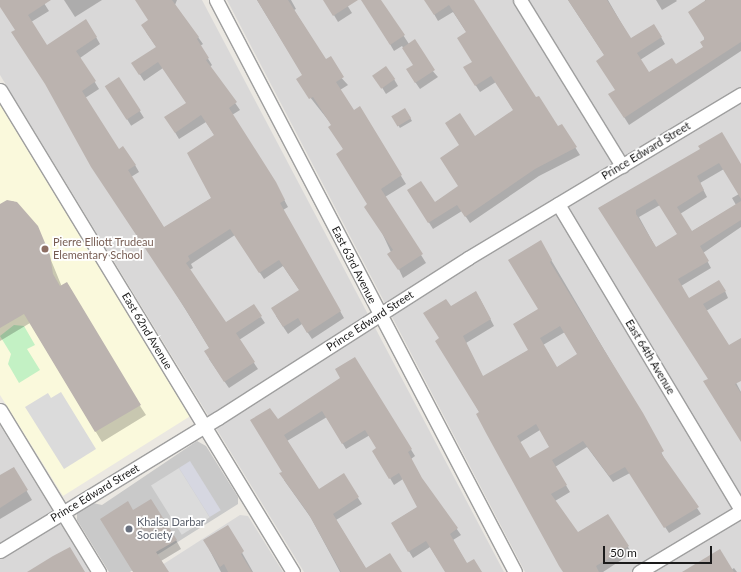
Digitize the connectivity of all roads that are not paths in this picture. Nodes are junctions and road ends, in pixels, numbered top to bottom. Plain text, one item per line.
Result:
1 (216, 0) edge
2 (520, 0) edge
3 (0, 90) edge
4 (741, 94) edge
5 (622, 166) junction
6 (558, 204) junction
7 (380, 315) junction
8 (0, 410) edge
9 (205, 426) junction
10 (741, 510) edge
11 (63, 513) junction
12 (0, 551) edge
13 (99, 572) edge
14 (293, 572) edge
15 (515, 572) edge
16 (639, 572) edge

1 - 7 street, East 63rd Avenue
2 - 5 street
3 - 9 street, East 62nd Avenue
4 - 5 street, Prince Edward Street
5 - 6 street, Prince Edward Street
6 - 7 street, Prince Edward Street
6 - 10 street, East 64th Avenue
7 - 9 street, Prince Edward Street
7 - 15 street, East 63rd Avenue
8 - 11 street
9 - 11 street, Prince Edward Street
9 - 14 street, East 62nd Avenue
10 - 16 street
11 - 12 street, Prince Edward Street
11 - 13 street

